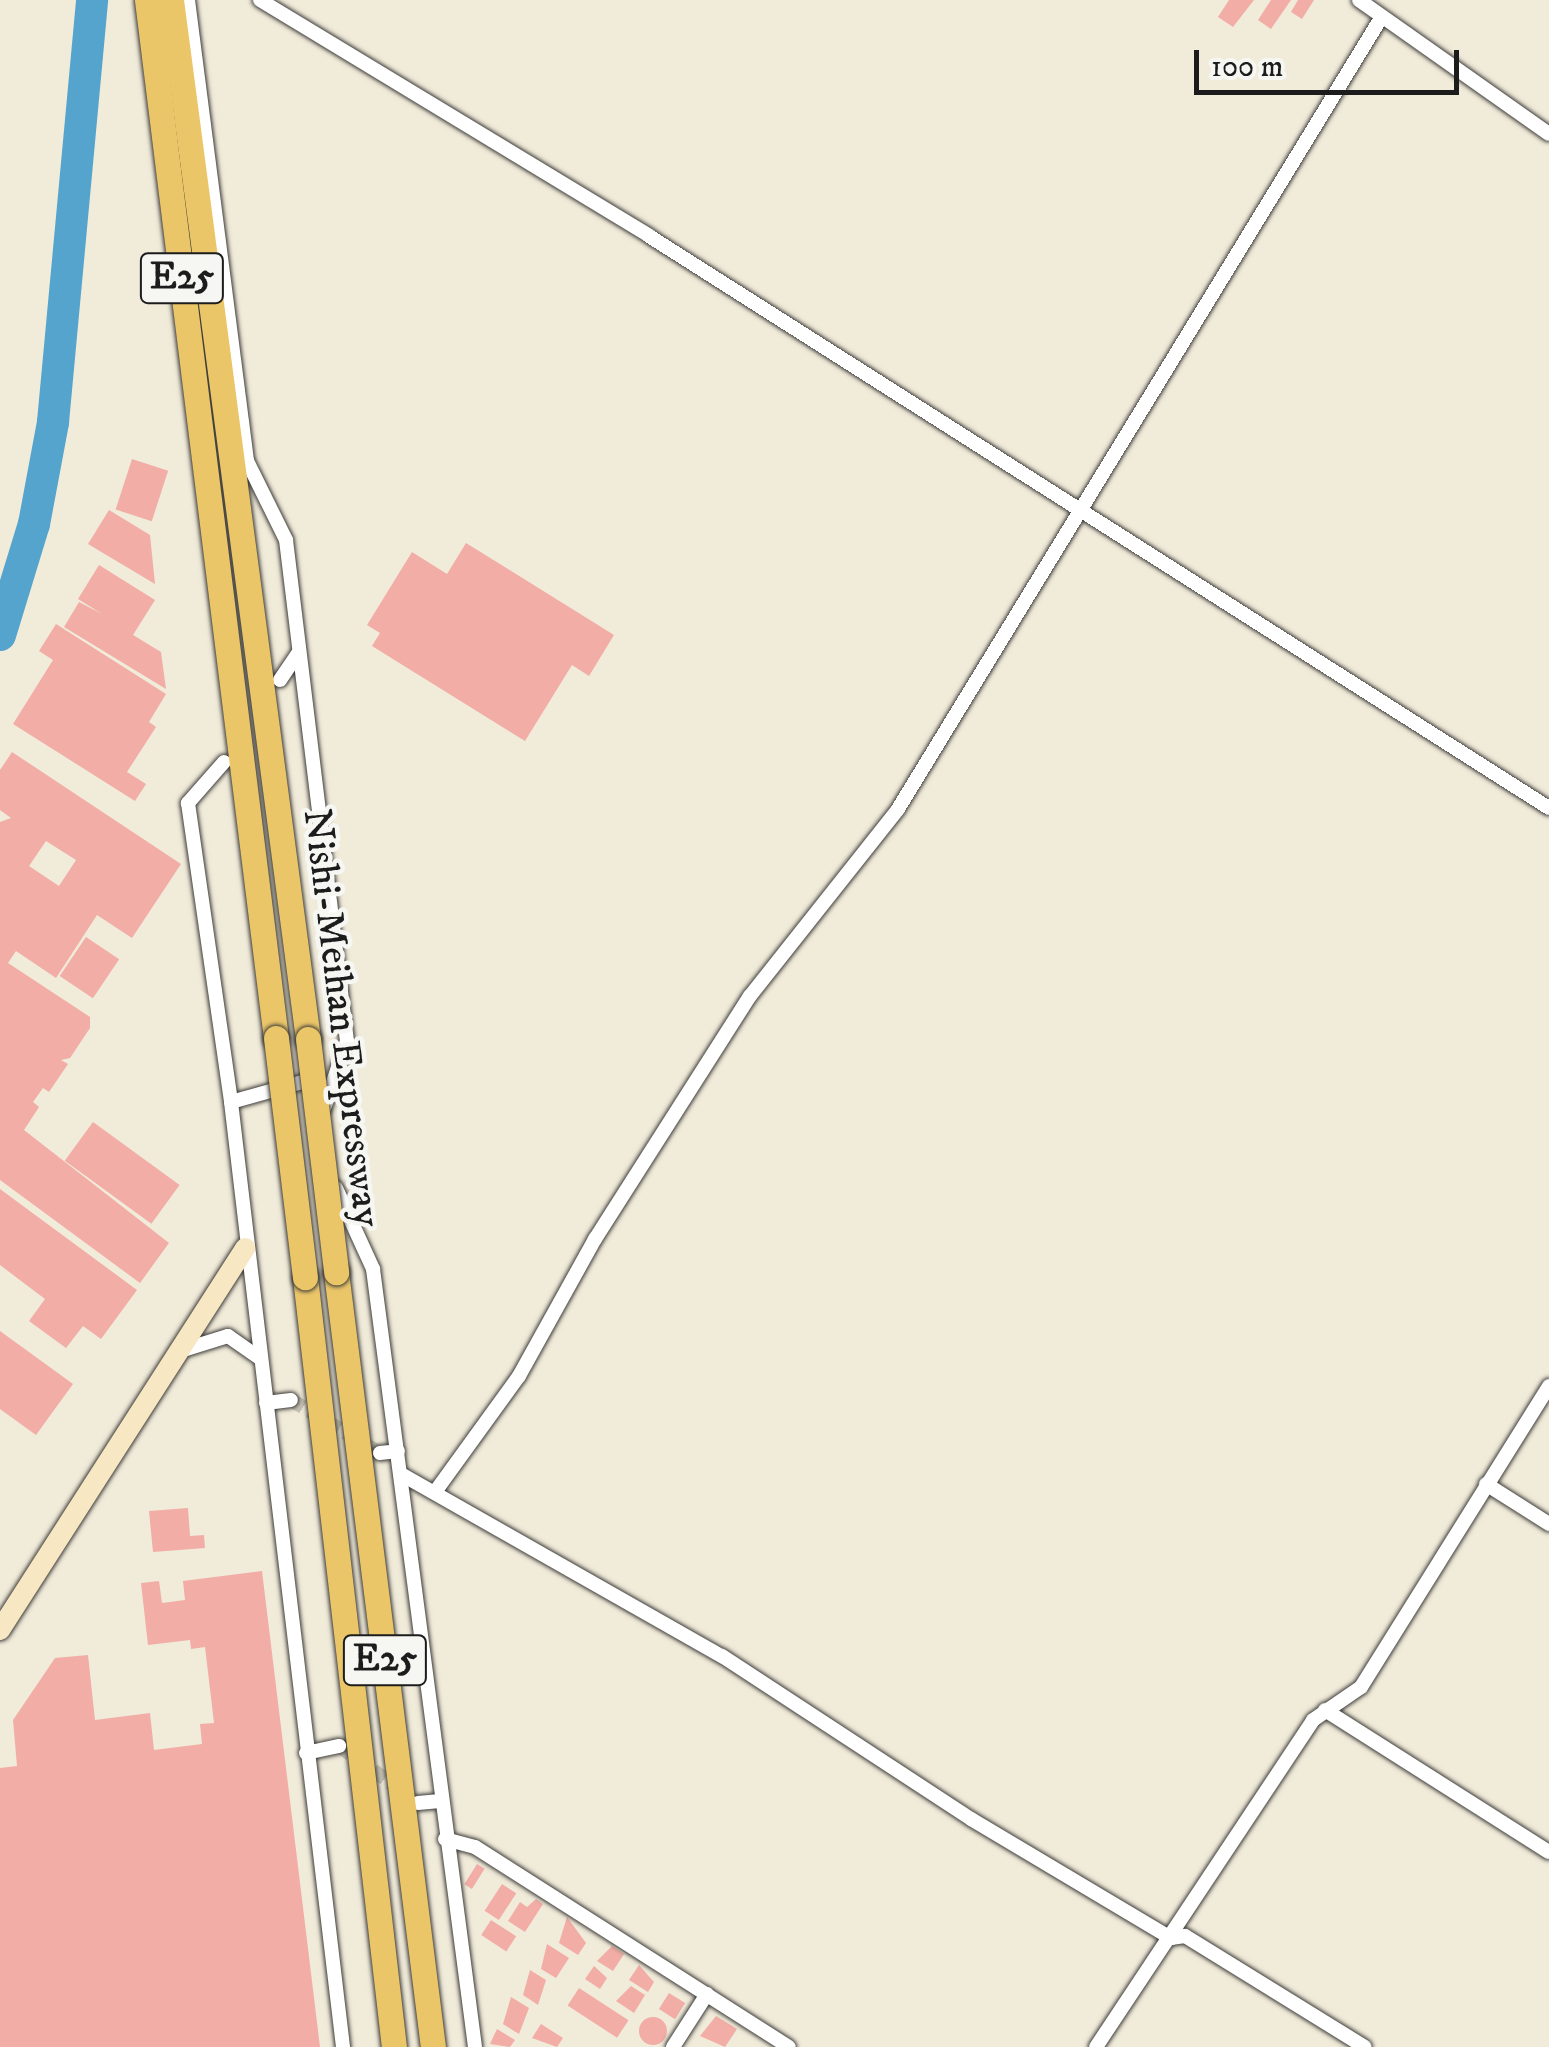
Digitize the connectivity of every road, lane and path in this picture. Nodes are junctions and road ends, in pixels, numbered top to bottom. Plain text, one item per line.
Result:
1 (146, 0) edge
2 (171, 0) edge
3 (188, 0) edge
4 (260, 0) edge
5 (1360, 0) edge
6 (1381, 18) junction
7 (1549, 134) edge
8 (1082, 510) junction
9 (228, 554) junction
10 (300, 652) junction
11 (280, 680) dead end
12 (224, 762) dead end
13 (1549, 808) edge
14 (337, 1073) junction
15 (231, 1102) junction
16 (245, 1248) junction
17 (179, 1352) junction
18 (261, 1359) junction
19 (1549, 1386) edge
20 (290, 1400) tunnel mouth
21 (266, 1403) junction
22 (398, 1451) junction
23 (380, 1454) tunnel mouth
24 (401, 1474) junction
25 (1486, 1484) junction
26 (435, 1492) junction
27 (1549, 1524) edge
28 (0, 1630) edge
29 (1325, 1710) junction
30 (338, 1746) dead end
31 (306, 1752) junction
32 (440, 1802) junction
33 (418, 1804) tunnel mouth
34 (445, 1839) junction
35 (1549, 1852) edge
36 (1172, 1938) junction
37 (707, 1994) junction
38 (344, 2047) edge
39 (394, 2047) edge
40 (433, 2047) edge
41 (475, 2047) edge
42 (673, 2047) edge
43 (788, 2047) edge
44 (1096, 2047) edge
45 (1364, 2047) edge

1 - 9 highway, Nishi-Meihan Expressway / E25
2 - 9 highway, Nishi-Meihan Expressway / E25
3 - 10 street
4 - 8 street
5 - 6 street
6 - 7 street
6 - 8 street
8 - 13 street
8 - 26 street
9 - 39 highway, Nishi-Meihan Expressway / E25, bridge
9 - 40 highway, Nishi-Meihan Expressway / E25, bridge
10 - 11 street
10 - 14 street
12 - 15 street
14 - 15 street
14 - 22 street
15 - 16 street
16 - 17 street
16 - 18 street
17 - 18 street
17 - 28 street
18 - 21 street
19 - 25 street
20 - 21 street
21 - 31 street
22 - 23 street
22 - 24 street
24 - 26 street
24 - 32 street
25 - 27 street
25 - 29 street
26 - 36 street
29 - 35 street
29 - 36 street
30 - 31 street
31 - 38 street
32 - 33 street
32 - 34 street
34 - 37 street
34 - 41 street
36 - 44 street
36 - 45 street
37 - 42 street
37 - 43 street

